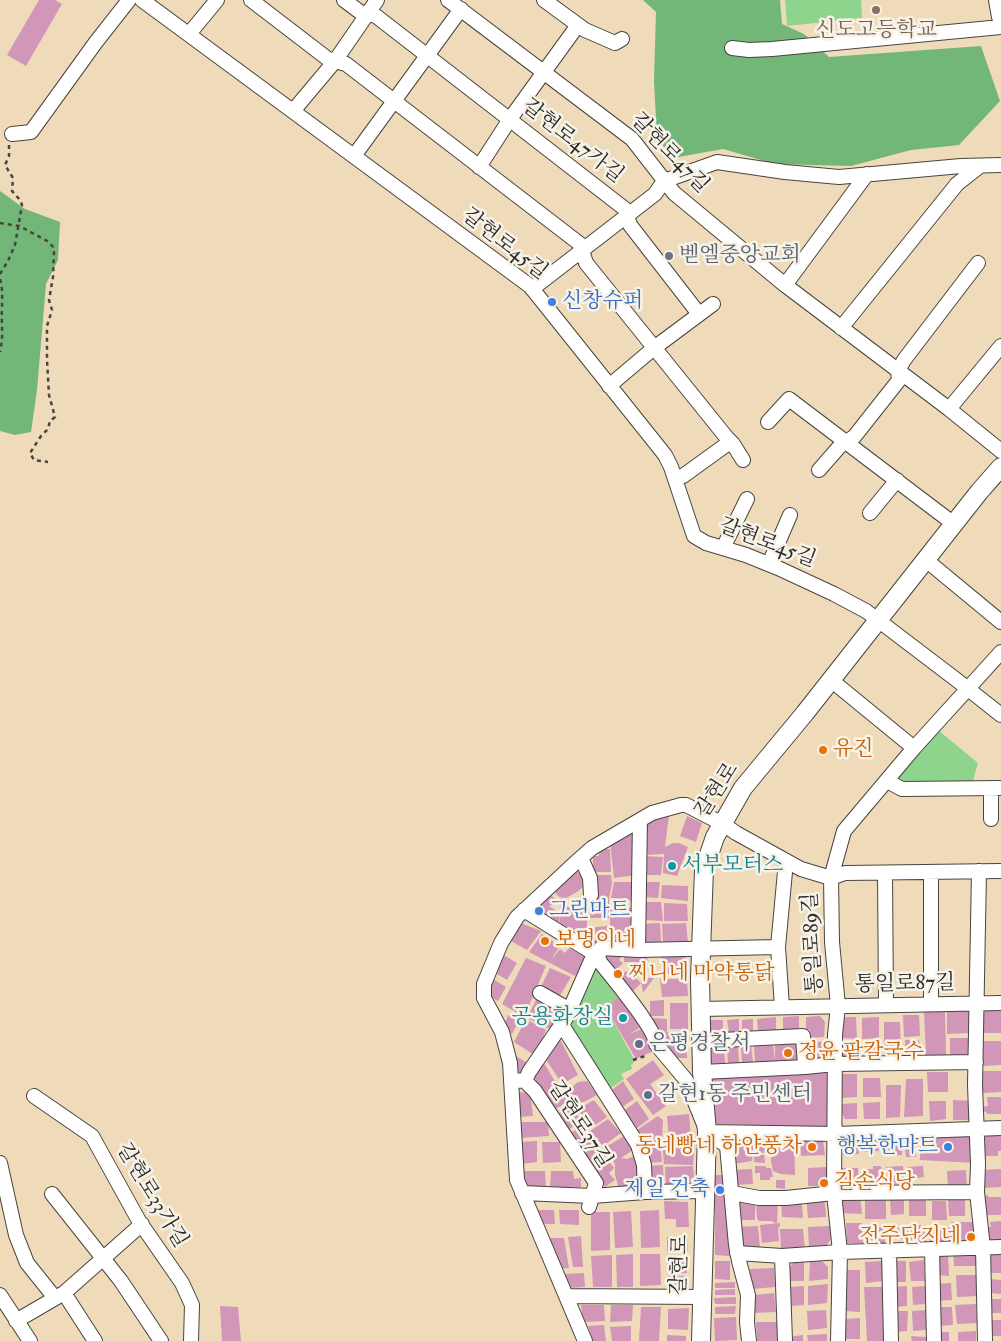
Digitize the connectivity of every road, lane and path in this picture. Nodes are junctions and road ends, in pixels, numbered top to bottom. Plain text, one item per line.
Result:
1 (129, 0) edge
2 (142, 0) edge
3 (217, 0) edge
4 (251, 0) edge
5 (344, 0) edge
6 (377, 0) edge
7 (448, 0) edge
8 (544, 0) edge
9 (998, 0) edge
10 (460, 9) junction
11 (367, 14) junction
12 (1001, 17) edge
13 (578, 25) junction
14 (1001, 27) edge
15 (189, 34) junction
16 (622, 39) dead end
17 (732, 48) dead end
18 (428, 56) junction
19 (334, 60) junction
20 (545, 72) junction
21 (394, 102) junction
22 (293, 111) junction
23 (510, 119) junction
24 (12, 134) joint
25 (354, 156) junction
26 (1001, 165) edge
27 (980, 166) junction
28 (479, 167) junction
29 (867, 174) junction
30 (664, 181) junction
31 (627, 215) junction
32 (0, 223) edge
33 (19, 226) junction
34 (582, 251) junction
35 (978, 262) dead end
36 (0, 274) edge
37 (0, 279) edge
38 (785, 284) junction
39 (532, 289) junction
40 (713, 304) dead end
41 (699, 314) junction
42 (841, 328) junction
43 (1001, 346) edge
44 (654, 348) junction
45 (0, 352) edge
46 (898, 371) junction
47 (609, 386) junction
48 (949, 409) junction
49 (768, 422) dead end
50 (730, 442) junction
51 (846, 442) junction
52 (1001, 451) edge
53 (743, 460) dead end
54 (48, 462) dead end
55 (1001, 467) edge
56 (819, 470) dead end
57 (675, 477) junction
58 (897, 480) junction
59 (746, 499) dead end
60 (870, 513) dead end
61 (790, 515) dead end
62 (954, 524) junction
63 (723, 548) junction
64 (926, 560) junction
65 (768, 564) junction
66 (879, 620) junction
67 (1001, 622) edge
68 (1001, 652) edge
69 (831, 680) junction
70 (968, 689) junction
71 (1001, 715) edge
72 (914, 748) junction
73 (887, 781) junction
74 (996, 788) edge
75 (991, 819) dead end
76 (640, 820) junction
77 (720, 823) junction
78 (578, 861) junction
79 (786, 861) junction
80 (1001, 870) edge
81 (979, 871) junction
82 (930, 872) junction
83 (885, 873) junction
84 (831, 878) junction
85 (591, 895) dead end
86 (525, 909) junction
87 (778, 947) junction
88 (701, 949) junction
89 (638, 950) junction
90 (596, 955) junction
91 (485, 983) joint
92 (540, 993) dead end
93 (1001, 1003) edge
94 (931, 1004) junction
95 (976, 1004) junction
96 (886, 1005) junction
97 (838, 1006) junction
98 (782, 1007) junction
99 (701, 1009) junction
100 (570, 1010) junction
101 (562, 1025) junction
102 (702, 1041) junction
103 (976, 1062) junction
104 (836, 1064) junction
105 (805, 1067) junction
106 (702, 1072) junction
107 (518, 1081) junction
108 (34, 1096) dead end
109 (1001, 1128) edge
110 (978, 1129) junction
111 (707, 1132) junction
112 (836, 1134) junction
113 (0, 1162) edge
114 (706, 1191) junction
115 (644, 1192) junction
116 (977, 1192) junction
117 (522, 1193) junction
118 (732, 1193) junction
119 (834, 1193) junction
120 (52, 1194) dead end
121 (590, 1201) junction
122 (5, 1215) edge
123 (142, 1224) junction
124 (1001, 1247) edge
125 (983, 1248) junction
126 (932, 1249) junction
127 (889, 1250) junction
128 (840, 1252) junction
129 (737, 1253) junction
130 (782, 1256) junction
131 (103, 1258) junction
132 (0, 1295) edge
133 (60, 1295) junction
134 (566, 1296) junction
135 (702, 1297) junction
136 (16, 1321) junction
137 (30, 1341) edge
138 (95, 1341) edge
139 (160, 1341) edge
140 (191, 1341) edge
141 (585, 1341) edge
142 (701, 1341) edge
143 (749, 1341) edge
144 (785, 1341) edge
145 (838, 1341) edge
146 (891, 1341) edge
147 (934, 1341) edge
148 (985, 1341) edge

1 - 24 street
2 - 15 street, 갈현로45길
3 - 15 street
4 - 19 street
5 - 11 street, 갈현로47가길
6 - 11 street
7 - 10 street, 갈현로47길
8 - 13 street
9 - 12 main road
10 - 18 street
10 - 20 street, 갈현로47길
11 - 18 street, 갈현로47가길
11 - 19 street
13 - 16 street
13 - 20 street
14 - 17 street
15 - 22 street, 갈현로45길
18 - 21 street
18 - 23 street, 갈현로47가길
19 - 21 street
19 - 22 street
20 - 23 street
20 - 30 street, 갈현로47길
21 - 25 street
21 - 28 street
22 - 25 street, 갈현로45길
23 - 28 street
23 - 31 street, 갈현로47가길
24 - 33 path
25 - 39 street, 갈현로45길
26 - 27 street
27 - 29 street
27 - 42 street
28 - 34 street
29 - 30 street
29 - 38 street
30 - 31 street
30 - 38 street, 갈현로47길
31 - 34 street
31 - 41 street, 갈현로47가길
32 - 33 path
33 - 36 path
33 - 54 path
34 - 39 street
34 - 44 street
35 - 46 street
37 - 45 path
38 - 42 street, 갈현로47길
39 - 47 street, 갈현로45길
40 - 41 street
41 - 44 street
42 - 46 street, 갈현로47길
43 - 48 street
44 - 47 street
44 - 50 street
46 - 48 street, 갈현로47길
46 - 51 street
47 - 57 street, 갈현로45길
48 - 52 street, 갈현로47길
49 - 51 street
50 - 53 street
50 - 57 street
51 - 56 street
51 - 58 street
55 - 62 main road, 갈현로
57 - 63 street, 갈현로45길
58 - 60 street
58 - 62 street
59 - 63 street
61 - 65 street
62 - 64 main road, 갈현로
63 - 65 street, 갈현로45길
64 - 66 main road, 갈현로
64 - 67 street
65 - 66 street, 갈현로45길
66 - 69 main road, 갈현로
66 - 70 street
68 - 70 street, 통일로89길
69 - 72 street
69 - 77 main road, 갈현로
70 - 71 street
70 - 72 street, 통일로89길
72 - 73 street, 통일로89길
73 - 74 street
73 - 84 street, 통일로89길
74 - 75 street
76 - 77 street, 통일로89길
76 - 78 street, 통일로89길
76 - 89 street
77 - 79 street, 통일로89길
77 - 88 main road, 갈현로
78 - 85 street
78 - 86 street, 통일로89길
79 - 84 street, 통일로89길
79 - 87 street, 통일로89길
80 - 81 street, 통일로89길
81 - 82 street, 통일로89길
81 - 95 street
82 - 83 street, 통일로89길
82 - 94 street
83 - 84 street, 통일로89길
83 - 96 street
84 - 97 street, 통일로89길
86 - 90 street
86 - 91 street, 통일로89길
87 - 88 street
87 - 98 street, 통일로89길
88 - 89 street
88 - 99 main road, 갈현로
89 - 90 street
90 - 100 street
90 - 111 street
91 - 107 street, 갈현로37길
92 - 100 street
93 - 95 street, 통일로87길
94 - 95 street, 통일로87길
94 - 96 street, 통일로87길
95 - 103 street
96 - 97 street, 통일로87길
97 - 98 street
97 - 104 street, 통일로87길
98 - 99 street
99 - 102 main road, 갈현로
100 - 101 street
101 - 107 street
101 - 115 street
102 - 105 street
102 - 106 main road, 갈현로
103 - 104 street
103 - 110 street
104 - 105 street
104 - 112 street, 통일로87길
105 - 106 street
106 - 111 main road, 갈현로
107 - 117 street, 갈현로37길
107 - 121 street, 갈현로37길
108 - 123 street, 갈현로33가길
109 - 110 street
110 - 112 street
110 - 116 street
111 - 112 street
111 - 114 main road, 갈현로
111 - 118 street
112 - 119 street, 통일로87길
113 - 122 street
114 - 115 street
114 - 135 main road, 갈현로
115 - 121 street
116 - 119 street
116 - 125 street
117 - 121 street, 갈현로37길
117 - 134 street, 갈현로37길
118 - 119 street
118 - 129 street
119 - 128 street, 통일로87길
120 - 131 street
122 - 133 street
123 - 131 street
123 - 140 street, 갈현로33가길
124 - 125 street
125 - 126 street
125 - 148 street
126 - 127 street
126 - 147 street
127 - 128 street
127 - 146 street
128 - 130 street
128 - 145 street, 통일로87길
129 - 130 street
129 - 143 street
130 - 144 street
131 - 133 street
131 - 139 street
132 - 136 street
133 - 136 street
133 - 138 street
134 - 135 street
134 - 141 street, 갈현로37길
135 - 142 main road, 갈현로
136 - 137 street

